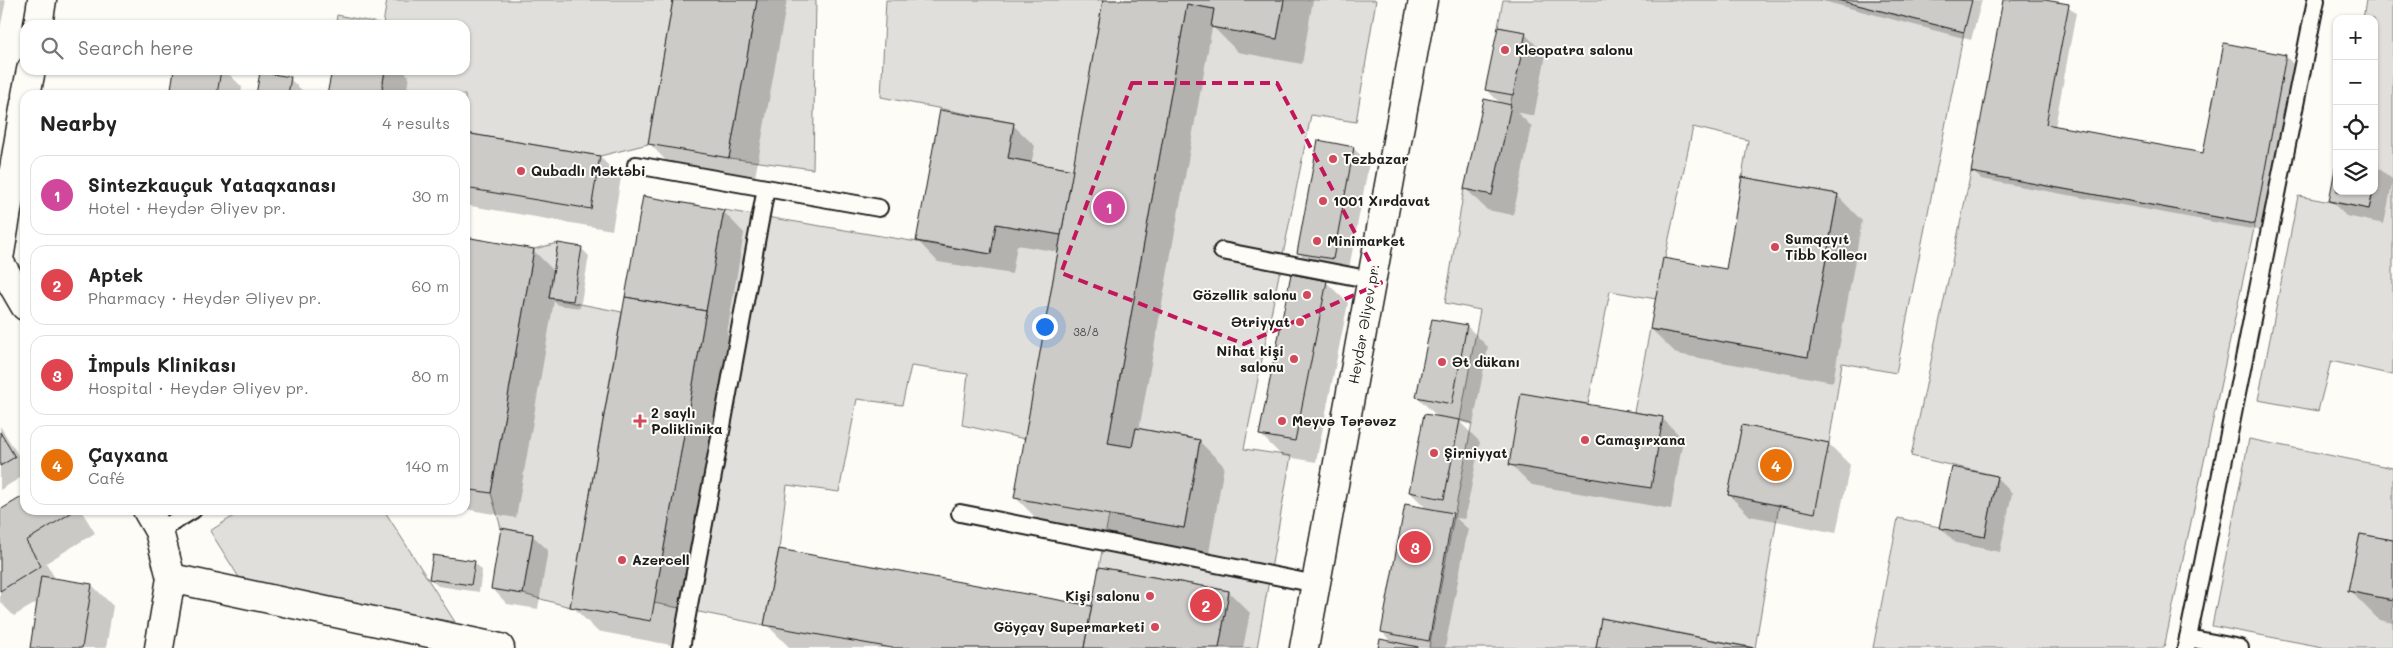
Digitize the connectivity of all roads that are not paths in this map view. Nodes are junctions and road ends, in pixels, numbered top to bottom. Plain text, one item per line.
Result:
1 (42, 0) edge
2 (1423, 0) edge
3 (2316, 0) edge
4 (39, 20) edge
5 (30, 75) edge
6 (27, 90) edge
7 (20, 133) edge
8 (636, 165) dead end
9 (766, 188) junction
10 (879, 208) dead end
11 (1222, 251) dead end
12 (0, 253) edge
13 (0, 263) edge
14 (1372, 280) junction
15 (20, 297) edge
16 (960, 513) dead end
17 (173, 515) edge
18 (153, 520) edge
19 (171, 578) junction
20 (1316, 584) junction
21 (2187, 643) edge
22 (159, 648) edge
23 (500, 648) edge
24 (681, 648) edge
25 (1304, 648) edge
26 (2240, 648) edge

1 - 4 street
2 - 14 street, Heydər Əliyev pr.
3 - 21 lane
5 - 6 street
7 - 12 street
8 - 9 lane
9 - 10 lane
9 - 24 lane
11 - 14 lane
13 - 15 street
14 - 20 street, Heydər Əliyev pr.
16 - 20 lane
17 - 18 lane
18 - 19 street
19 - 22 street
19 - 23 street
20 - 25 street, Heydər Əliyev pr.
21 - 26 lane

